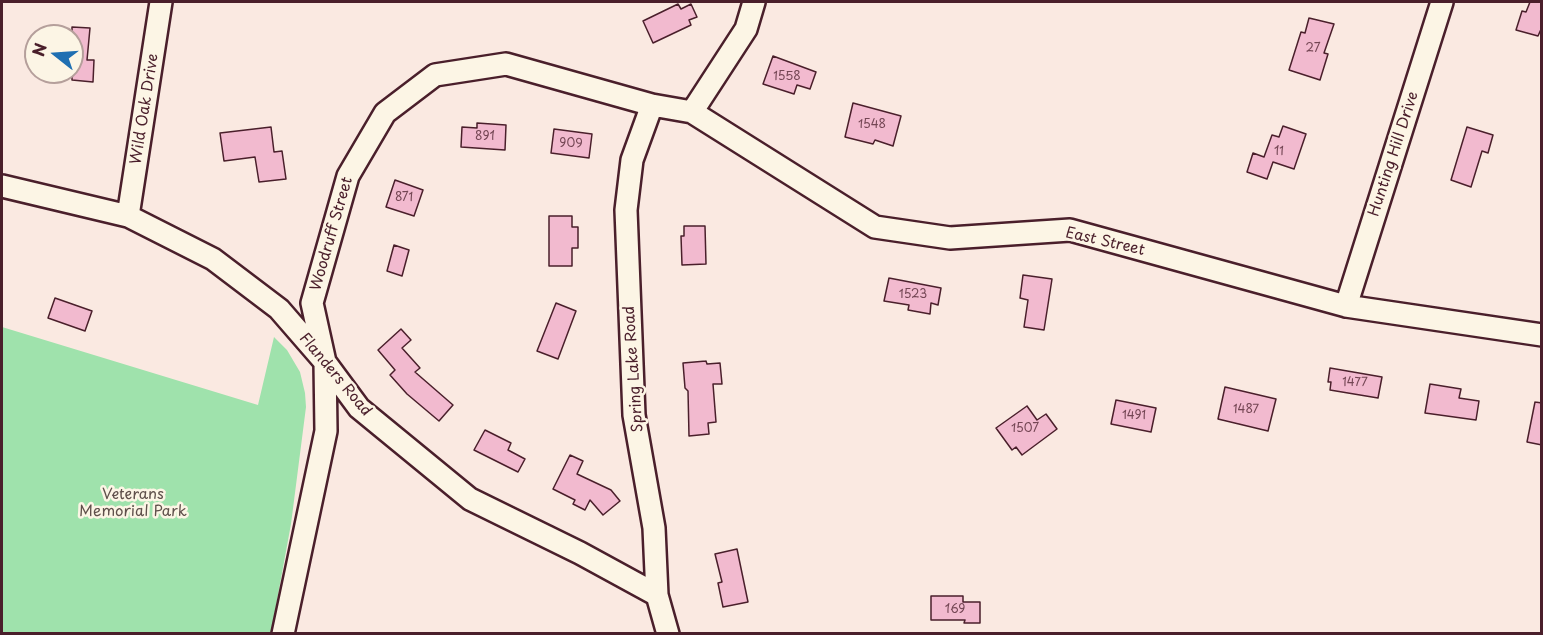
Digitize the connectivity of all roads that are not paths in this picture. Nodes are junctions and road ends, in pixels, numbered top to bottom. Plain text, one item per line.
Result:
1 (161, 2) edge
2 (754, 2) edge
3 (1442, 2) edge
4 (652, 105) junction
5 (692, 112) junction
6 (2, 186) edge
7 (128, 216) junction
8 (1346, 306) junction
9 (1542, 335) edge
10 (325, 362) junction
11 (657, 596) junction
12 (283, 633) edge
13 (668, 633) edge

1 - 7 street, Wild Oak Drive
2 - 5 street
3 - 8 street, Hunting Hill Drive
4 - 5 street, Woodruff Street
4 - 10 street, Woodruff Street
4 - 11 street, Spring Lake Road
5 - 8 street, East Street
6 - 7 street, Flanders Road
7 - 10 street, Flanders Road
8 - 9 street, East Street
10 - 11 street, Flanders Road
10 - 12 street, Woodruff Street
11 - 13 street, Spring Lake Road

